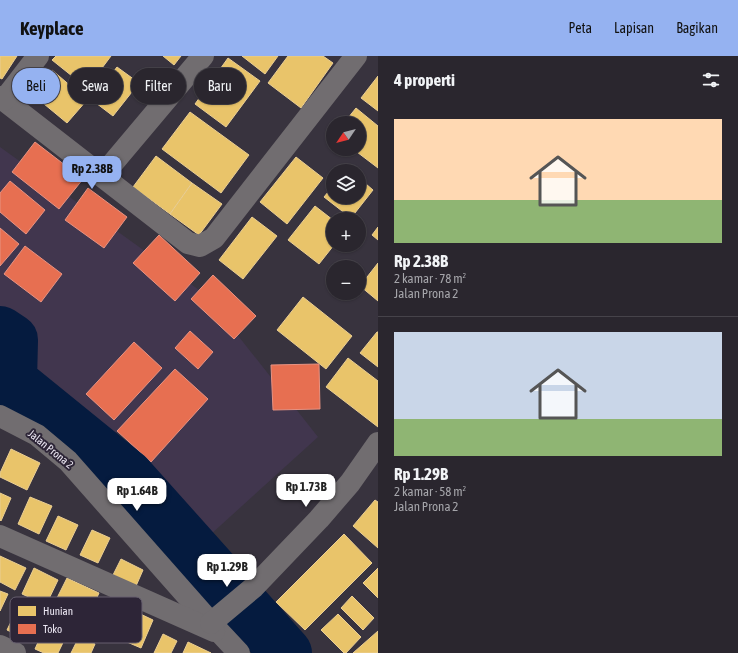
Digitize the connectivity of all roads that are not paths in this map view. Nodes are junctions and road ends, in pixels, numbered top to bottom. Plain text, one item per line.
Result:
1 (38, 56) edge
2 (204, 56) edge
3 (356, 56) edge
4 (2, 98) edge
5 (102, 176) junction
6 (0, 416) edge
7 (378, 444) edge
8 (0, 536) edge
9 (218, 624) junction
10 (0, 646) edge
11 (15, 653) edge
12 (239, 653) edge

1 - 4 street
2 - 5 street
3 - 5 street
4 - 5 street
6 - 9 street, Jalan Prona 2
7 - 9 street
8 - 9 street
9 - 12 street, Jalan Prona 2
10 - 11 street

